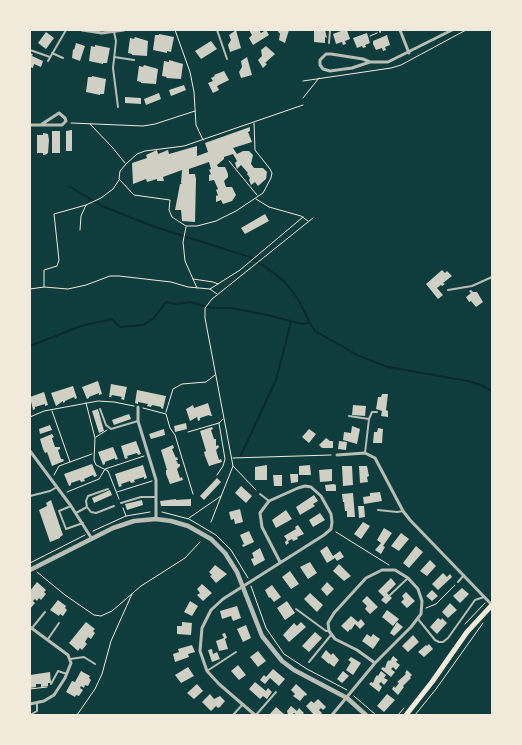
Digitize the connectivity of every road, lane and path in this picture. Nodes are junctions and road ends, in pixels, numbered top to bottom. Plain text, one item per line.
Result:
1 (66, 30) edge
2 (82, 30) edge
3 (124, 30) edge
4 (176, 30) edge
5 (217, 30) edge
6 (330, 30) edge
7 (400, 30) edge
8 (452, 30) edge
9 (114, 32) junction
10 (329, 43) dead end
11 (30, 50) edge
12 (417, 51) dead end
13 (52, 53) junction
14 (409, 53) junction
15 (419, 55) dead end
16 (50, 57) junction
17 (114, 57) junction
18 (63, 58) dead end
19 (227, 59) dead end
20 (134, 60) dead end
21 (48, 61) dead end
22 (370, 62) junction
23 (320, 78) dead end
24 (303, 98) dead end
25 (303, 105) dead end
26 (118, 107) dead end
27 (195, 111) junction
28 (66, 121) junction
29 (90, 123) junction
30 (254, 123) junction
31 (42, 124) junction
32 (30, 125) edge
33 (203, 140) junction
34 (229, 161) dead end
35 (126, 164) junction
36 (119, 179) junction
37 (256, 197) junction
38 (86, 205) junction
39 (303, 217) junction
40 (313, 218) dead end
41 (308, 221) junction
42 (186, 226) junction
43 (80, 230) dead end
44 (492, 277) edge
45 (192, 279) junction
46 (218, 284) junction
47 (44, 287) junction
48 (197, 288) junction
49 (30, 289) edge
50 (210, 289) junction
51 (448, 290) dead end
52 (218, 294) junction
53 (216, 374) junction
54 (86, 403) dead end
55 (138, 407) dead end
56 (100, 408) dead end
57 (52, 411) dead end
58 (377, 412) dead end
59 (166, 414) dead end
60 (349, 416) dead end
61 (224, 419) junction
62 (369, 419) junction
63 (138, 421) junction
64 (219, 422) junction
65 (108, 428) junction
66 (188, 432) dead end
67 (95, 438) junction
68 (30, 451) edge
69 (365, 453) junction
70 (93, 454) junction
71 (337, 455) joint
72 (32, 456) edge
73 (140, 457) dead end
74 (232, 458) junction
75 (70, 462) junction
76 (233, 466) junction
77 (105, 468) junction
78 (217, 475) dead end
79 (156, 480) junction
80 (52, 481) junction
81 (57, 487) junction
82 (108, 489) dead end
83 (117, 492) junction
84 (260, 494) joint
85 (63, 495) junction
86 (30, 496) edge
87 (222, 496) junction
88 (157, 498) junction
89 (269, 501) junction
90 (121, 503) junction
91 (71, 506) junction
92 (114, 506) dead end
93 (87, 507) junction
94 (378, 510) dead end
95 (156, 511) junction
96 (403, 511) junction
97 (76, 513) junction
98 (126, 516) junction
99 (156, 519) junction
100 (189, 519) junction
101 (211, 522) dead end
102 (83, 523) junction
103 (331, 529) junction
104 (89, 533) junction
105 (92, 539) junction
106 (200, 542) dead end
107 (280, 562) junction
108 (30, 563) edge
109 (31, 569) edge
110 (394, 570) junction
111 (464, 575) junction
112 (408, 578) junction
113 (249, 581) junction
114 (458, 582) joint
115 (243, 586) junction
116 (132, 593) junction
117 (390, 595) dead end
118 (487, 598) junction
119 (492, 605) edge
120 (296, 609) dead end
121 (423, 609) junction
122 (45, 612) dead end
123 (418, 619) junction
124 (486, 620) dead end
125 (59, 623) dead end
126 (31, 627) edge
127 (328, 631) junction
128 (331, 635) junction
129 (48, 639) junction
130 (236, 652) dead end
131 (70, 659) junction
132 (309, 662) dead end
133 (375, 663) junction
134 (95, 664) dead end
135 (207, 671) junction
136 (67, 674) junction
137 (52, 684) joint
138 (30, 689) edge
139 (276, 692) dead end
140 (351, 693) junction
141 (347, 698) junction
142 (30, 704) edge
143 (37, 704) junction
144 (243, 704) junction
145 (30, 715) edge
146 (77, 715) edge
147 (233, 715) edge
148 (256, 715) edge
149 (332, 715) edge
150 (366, 715) edge
151 (376, 715) edge
152 (406, 715) edge
153 (415, 715) edge

1 - 13 lane
2 - 9 street
3 - 9 street
4 - 27 path
5 - 19 lane
6 - 10 lane
7 - 14 street
8 - 14 street
9 - 17 lane
11 - 16 lane
12 - 15 path
13 - 16 lane
13 - 18 lane
14 - 22 street
16 - 21 lane
17 - 20 lane
17 - 26 lane
22 - 22 street
23 - 24 path
25 - 30 path
27 - 29 path
27 - 33 path
28 - 29 path
28 - 31 street
28 - 31 street
29 - 35 path
30 - 33 path
30 - 37 path
31 - 32 street
33 - 35 path
34 - 37 path
35 - 36 path
36 - 38 path
36 - 42 path
37 - 39 path
37 - 42 path
38 - 43 path
38 - 47 path
39 - 41 path
39 - 46 path
40 - 41 path
41 - 52 path
42 - 45 path
44 - 51 lane
45 - 46 path
45 - 48 path
46 - 50 path
47 - 48 path
47 - 49 path
48 - 50 path
50 - 52 path
52 - 53 path
53 - 59 path
53 - 61 path
54 - 67 path
55 - 63 street
56 - 65 lane
57 - 75 path
58 - 62 lane
60 - 62 lane
61 - 64 path
61 - 74 path
62 - 69 lane
63 - 65 lane
63 - 79 street
64 - 66 path
64 - 78 path
65 - 67 path
67 - 70 path
68 - 72 street
69 - 71 street
69 - 96 street
70 - 75 path
70 - 77 path
71 - 74 path
72 - 80 street
73 - 77 path
74 - 76 path
75 - 80 path
76 - 84 path
76 - 87 path
77 - 83 path
77 - 85 path
79 - 83 path
79 - 88 street
80 - 81 street
81 - 85 street
81 - 86 lane
82 - 93 lane
83 - 90 path
84 - 89 lane
85 - 91 street
87 - 100 path
87 - 101 path
88 - 90 lane
88 - 95 street
89 - 103 street
89 - 107 street
90 - 98 path
91 - 97 street
91 - 102 lane
92 - 93 lane
93 - 97 lane
94 - 96 lane
95 - 98 path
95 - 99 street
95 - 100 path
96 - 111 street
97 - 102 street
98 - 104 path
99 - 105 street
99 - 115 street
100 - 113 path
102 - 104 street
103 - 107 street
103 - 110 path
104 - 105 street
104 - 108 path
105 - 109 street
106 - 116 path
107 - 113 street
109 - 116 path
110 - 112 street
110 - 127 street
111 - 114 lane
111 - 118 street
112 - 117 lane
112 - 121 street
113 - 115 street
113 - 140 path
114 - 121 path
115 - 135 street
115 - 141 street
116 - 146 path
118 - 119 street
118 - 123 lane
119 - 152 main road
120 - 127 lane
121 - 123 street
122 - 126 lane
123 - 133 street
124 - 153 path
125 - 129 lane
126 - 129 street
127 - 128 street
128 - 132 lane
128 - 133 street
129 - 131 street
130 - 135 lane
131 - 134 lane
131 - 136 street
133 - 140 street
135 - 144 street
136 - 137 lane
136 - 143 street
137 - 138 path
139 - 148 lane
140 - 141 street
140 - 151 path
141 - 149 street
141 - 150 street
142 - 143 street
143 - 145 lane
144 - 147 lane
144 - 148 street

